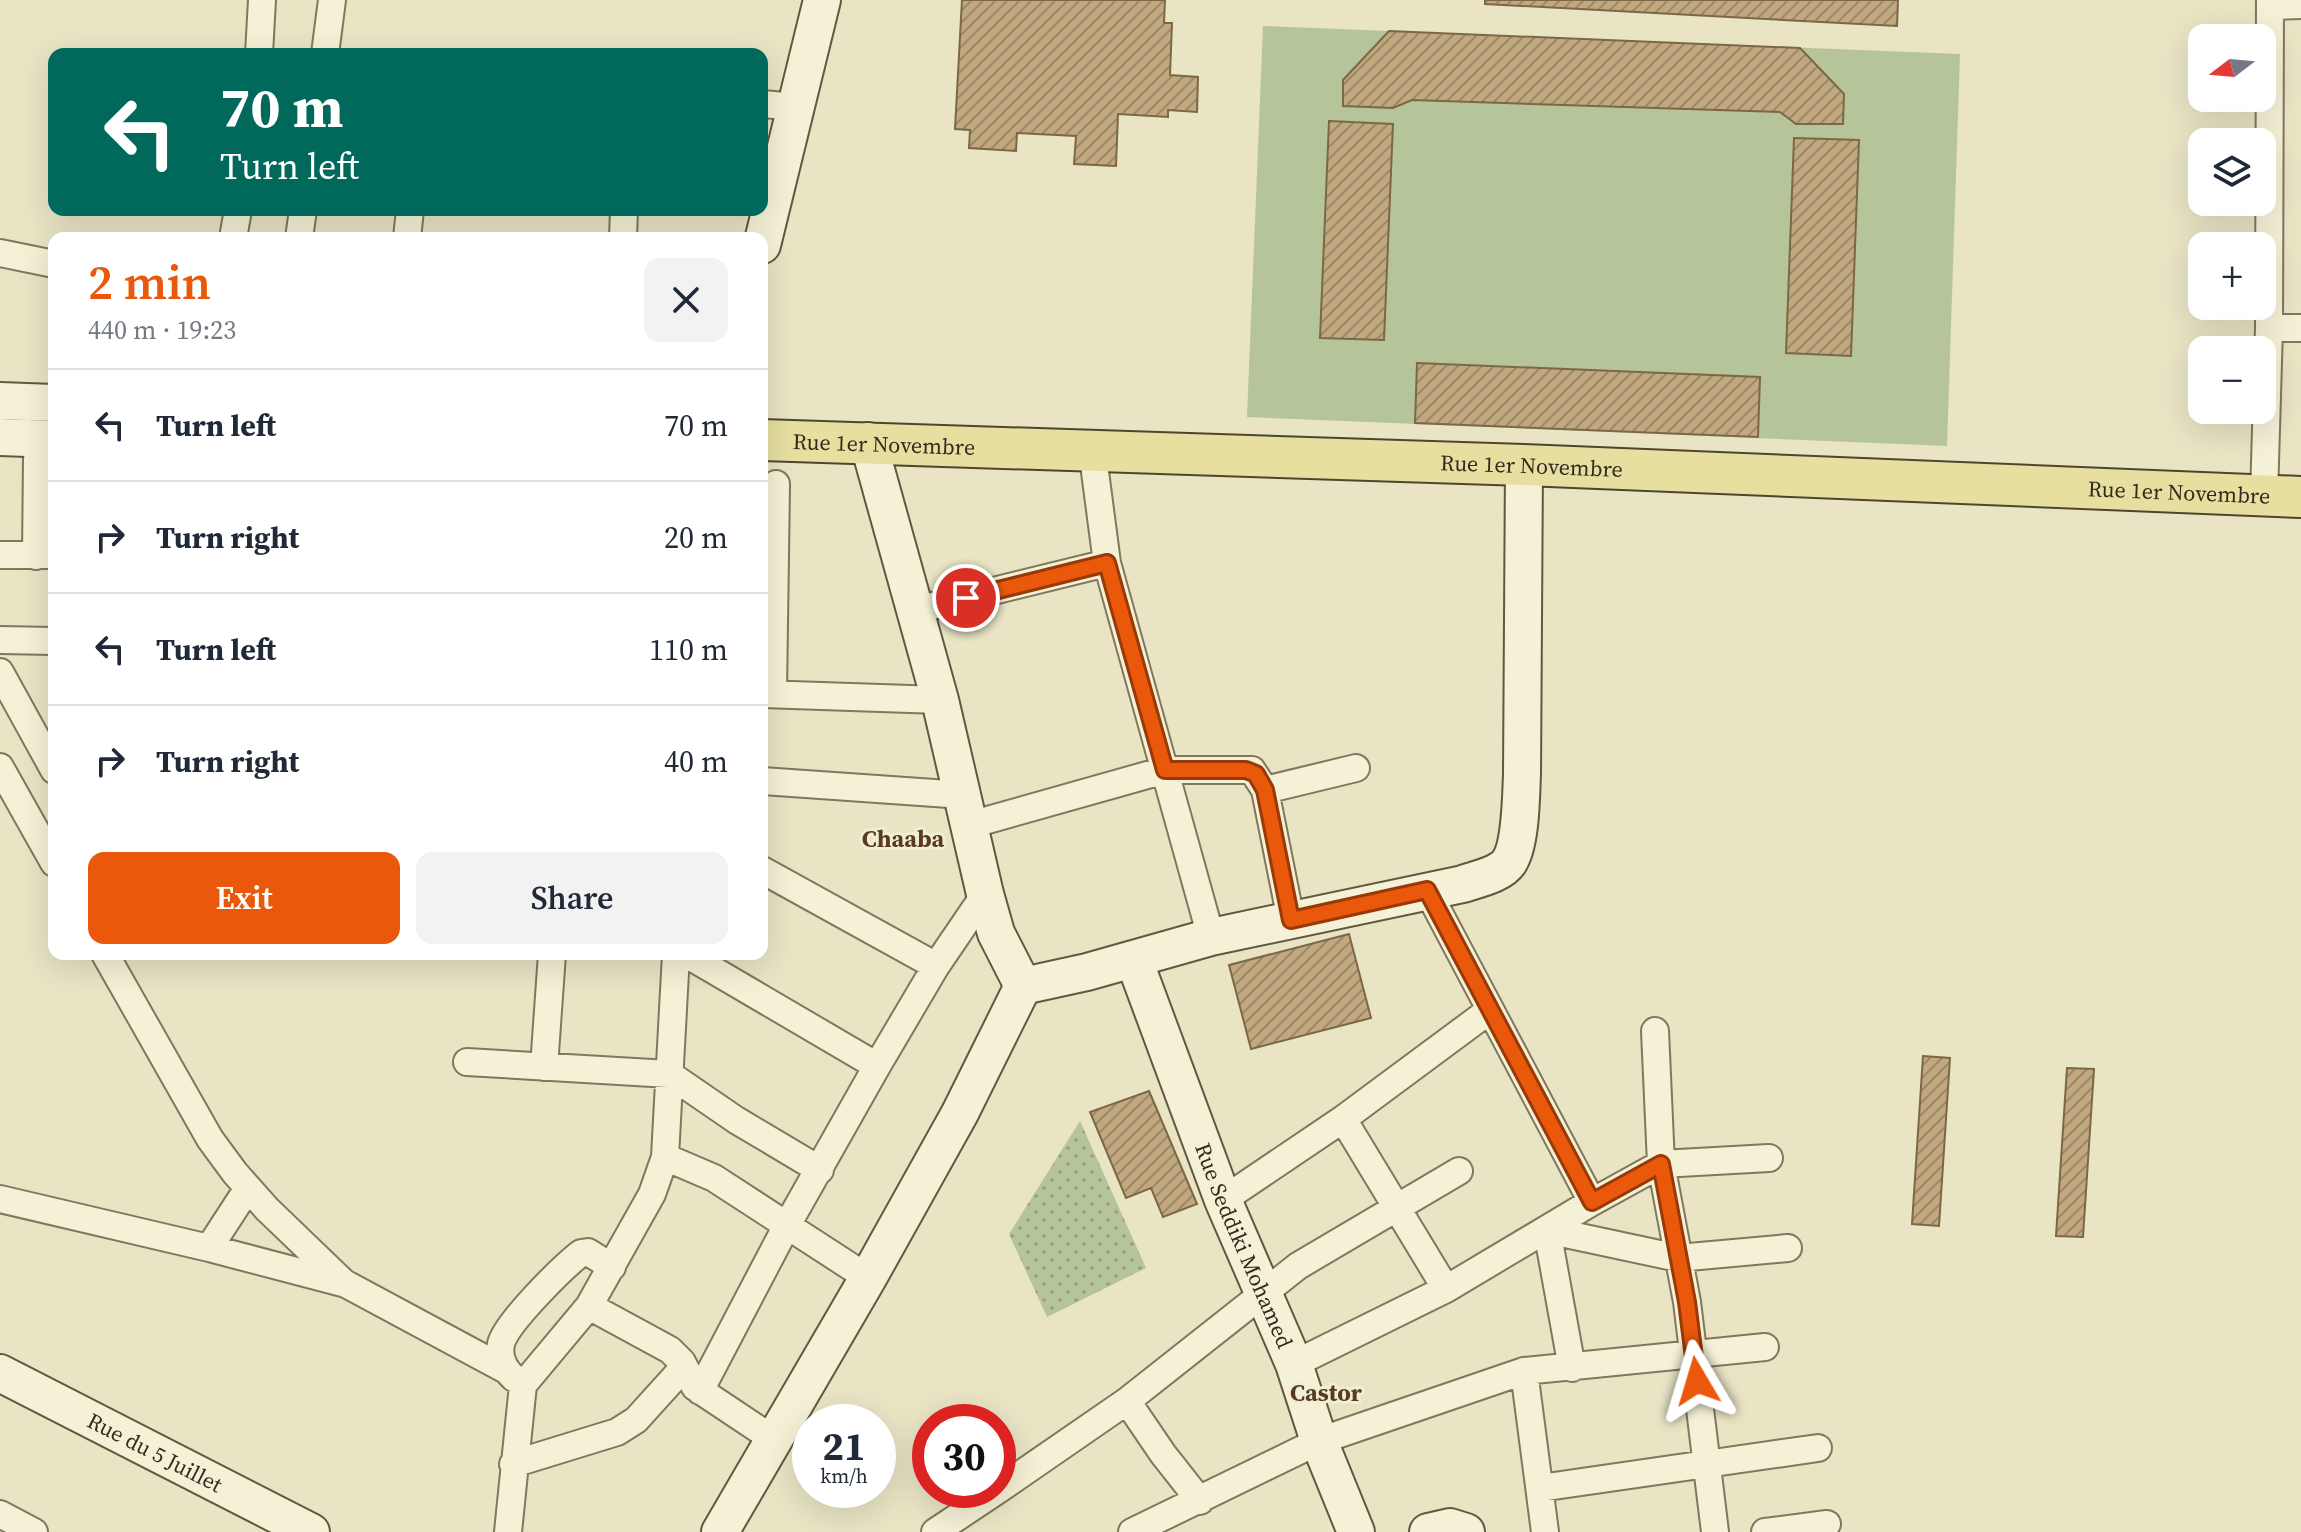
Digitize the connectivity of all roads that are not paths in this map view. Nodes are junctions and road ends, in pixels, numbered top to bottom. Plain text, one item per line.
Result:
1 (262, 0) edge
2 (332, 0) edge
3 (822, 0) edge
4 (2270, 3) edge
5 (2301, 5) edge
6 (259, 48) edge
7 (326, 48) edge
8 (779, 106) edge
9 (768, 196) edge
10 (0, 253) edge
11 (48, 263) edge
12 (2269, 328) junction
13 (2301, 328) edge
14 (0, 401) edge
15 (48, 403) edge
16 (0, 437) edge
17 (768, 440) edge
18 (868, 441) junction
19 (46, 449) edge
20 (1092, 449) junction
21 (1524, 465) junction
22 (776, 484) dead end
23 (2283, 496) edge
24 (0, 555) edge
25 (45, 556) edge
26 (1107, 563) junction
27 (916, 610) junction
28 (0, 640) edge
29 (48, 641) edge
30 (0, 672) edge
31 (768, 694) edge
32 (940, 700) junction
33 (48, 759) edge
34 (0, 767) edge
35 (1356, 768) dead end
36 (1165, 770) junction
37 (768, 782) edge
38 (1265, 790) junction
39 (966, 810) junction
40 (48, 852) edge
41 (768, 873) edge
42 (1427, 890) junction
43 (985, 894) junction
44 (1291, 920) junction
45 (1211, 937) junction
46 (108, 960) edge
47 (552, 960) edge
48 (676, 960) edge
49 (696, 960) edge
50 (1134, 960) junction
51 (936, 966) junction
52 (1023, 986) junction
53 (1490, 1010) junction
54 (1655, 1031) dead end
55 (467, 1062) dead end
56 (877, 1066) junction
57 (544, 1067) junction
58 (669, 1074) junction
59 (1343, 1119) junction
60 (665, 1157) junction
61 (1769, 1158) dead end
62 (1661, 1164) junction
63 (820, 1170) junction
64 (1459, 1171) dead end
65 (248, 1188) junction
66 (0, 1199) edge
67 (1223, 1200) junction
68 (1592, 1202) junction
69 (1397, 1208) junction
70 (786, 1227) junction
71 (1547, 1230) junction
72 (209, 1248) junction
73 (1788, 1248) dead end
74 (1678, 1258) junction
75 (612, 1267) junction
76 (868, 1278) junction
77 (346, 1284) junction
78 (1446, 1289) junction
79 (1263, 1294) junction
80 (589, 1306) junction
81 (1765, 1347) dead end
82 (1693, 1353) junction
83 (1294, 1364) junction
84 (684, 1367) junction
85 (1572, 1368) junction
86 (1524, 1371) junction
87 (0, 1373) edge
88 (514, 1378) junction
89 (700, 1391) junction
90 (1127, 1401) junction
91 (773, 1439) junction
92 (1319, 1441) junction
93 (1818, 1448) dead end
94 (513, 1464) junction
95 (1707, 1465) junction
96 (1016, 1478) edge
97 (1540, 1488) junction
98 (1200, 1501) junction
99 (980, 1508) edge
100 (0, 1514) edge
101 (964, 1524) edge
102 (1827, 1524) dead end
103 (34, 1532) edge
104 (311, 1532) edge
105 (508, 1532) edge
106 (720, 1532) edge
107 (935, 1532) edge
108 (1132, 1532) edge
109 (1356, 1532) edge
110 (1428, 1532) edge
111 (1466, 1532) edge
112 (1545, 1532) edge
113 (1715, 1532) edge
114 (1765, 1532) edge

1 - 6 street
2 - 7 street
3 - 8 street
4 - 5 street
4 - 12 street
8 - 9 street
10 - 11 street
12 - 13 street
12 - 23 street
14 - 15 street
16 - 19 street
17 - 18 main road, Rue 1er Novembre
18 - 20 main road, Rue 1er Novembre
18 - 27 street
19 - 25 street
20 - 21 main road, Rue 1er Novembre
20 - 26 street
21 - 23 main road, Rue 1er Novembre
21 - 42 street
22 - 31 street
24 - 25 street
26 - 27 street
26 - 36 street
27 - 32 street
28 - 29 street
30 - 33 street
31 - 32 street
32 - 39 street
34 - 40 street
35 - 38 street
36 - 38 street
36 - 39 street
36 - 45 street
37 - 39 street
38 - 44 street
39 - 43 street
41 - 51 street
42 - 44 street
42 - 53 street
43 - 51 street
43 - 52 street
44 - 45 street
45 - 50 street
46 - 65 street
47 - 57 street
48 - 58 street
49 - 56 street
50 - 52 street
50 - 67 street, Rue Seddiki Mohamed
51 - 56 street
52 - 76 street
53 - 59 street
53 - 68 street
54 - 62 street
55 - 57 street
56 - 63 street
57 - 58 street
58 - 60 street
58 - 63 street
59 - 67 street
59 - 69 street
60 - 70 street
60 - 75 street
61 - 62 street
62 - 68 street
62 - 74 street
63 - 70 street
64 - 69 street
65 - 72 street
65 - 77 street
66 - 72 street
67 - 79 street, Rue Seddiki Mohamed
68 - 71 street
69 - 78 street
69 - 79 street
70 - 76 street
70 - 89 street
71 - 74 street
71 - 78 street
71 - 85 street
72 - 77 street
73 - 74 street
74 - 82 street
75 - 80 street
75 - 88 street
76 - 91 street
77 - 88 street
78 - 83 street
79 - 83 street, Rue Seddiki Mohamed
79 - 90 street
80 - 84 street
80 - 88 street
81 - 82 street
82 - 85 street
82 - 95 street
83 - 92 street, Rue Seddiki Mohamed
84 - 89 street
84 - 94 street
85 - 86 street
86 - 92 street
86 - 97 street
87 - 104 street, Rue du 5 Juillet
88 - 94 street
89 - 91 street
90 - 96 street
90 - 98 street
91 - 106 street
92 - 98 street
92 - 109 street, Rue Seddiki Mohamed
93 - 95 street
94 - 105 street
95 - 97 street
95 - 113 street
97 - 112 street
98 - 108 street
99 - 101 street
100 - 103 street
101 - 107 street
102 - 114 street
110 - 111 street

